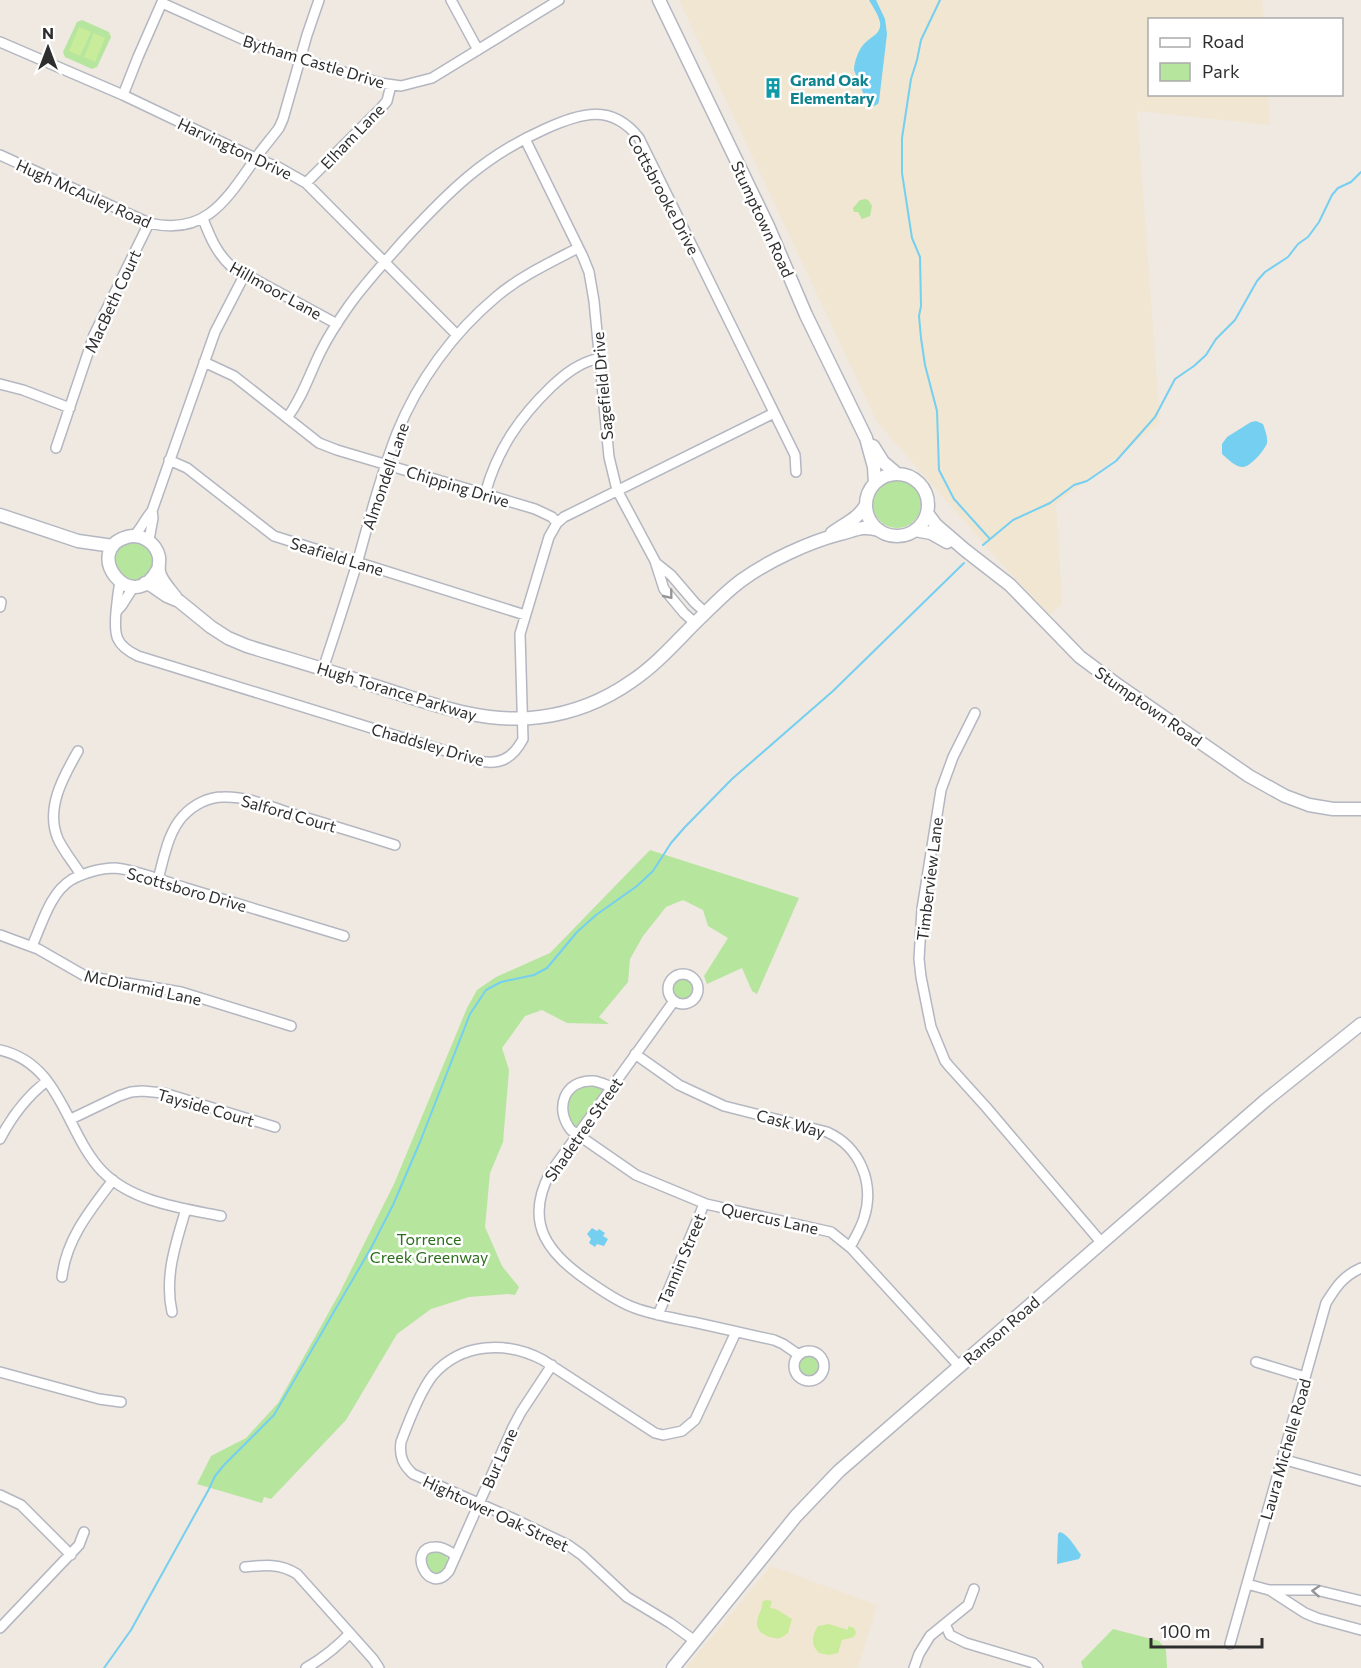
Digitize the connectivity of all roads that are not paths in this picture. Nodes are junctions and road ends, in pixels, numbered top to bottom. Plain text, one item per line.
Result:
1 (319, 0) edge
2 (451, 0) edge
3 (559, 0) edge
4 (659, 0) edge
5 (163, 1) edge
6 (0, 42) edge
7 (478, 50) junction
8 (301, 58) junction
9 (391, 85) junction
10 (123, 95) junction
11 (525, 139) junction
12 (0, 155) edge
13 (255, 158) junction
14 (306, 183) junction
15 (203, 219) junction
16 (149, 223) junction
17 (578, 248) junction
18 (384, 263) junction
19 (245, 274) junction
20 (337, 324) junction
21 (457, 335) junction
22 (599, 358) junction
23 (204, 362) junction
24 (0, 384) edge
25 (70, 408) junction
26 (774, 413) junction
27 (287, 418) junction
28 (866, 438) junction
29 (56, 448) dead end
30 (169, 459) junction
31 (386, 464) junction
32 (796, 472) dead end
33 (896, 473) junction
34 (875, 483) junction
35 (617, 490) junction
36 (485, 494) junction
37 (866, 505) junction
38 (152, 511) junction
39 (927, 513) junction
40 (0, 515) edge
41 (557, 523) junction
42 (879, 530) junction
43 (915, 530) junction
44 (134, 536) junction
45 (826, 537) junction
46 (149, 540) junction
47 (78, 541) junction
48 (113, 546) junction
49 (965, 550) junction
50 (109, 560) junction
51 (655, 561) junction
52 (357, 563) junction
53 (158, 569) junction
54 (120, 582) junction
55 (139, 585) junction
56 (179, 601) junction
57 (116, 612) junction
58 (706, 613) junction
59 (525, 615) junction
60 (695, 623) junction
61 (323, 669) junction
62 (975, 712) dead end
63 (523, 718) junction
64 (78, 751) dead end
65 (1361, 809) edge
66 (395, 845) dead end
67 (81, 875) junction
68 (158, 879) junction
69 (0, 935) edge
70 (344, 936) dead end
71 (32, 946) junction
72 (674, 1001) dead end
73 (291, 1026) dead end
74 (1360, 1027) edge
75 (0, 1050) edge
76 (635, 1054) junction
77 (47, 1081) junction
78 (612, 1087) junction
79 (71, 1119) junction
80 (275, 1127) dead end
81 (578, 1134) junction
82 (0, 1139) edge
83 (113, 1180) junction
84 (704, 1204) junction
85 (186, 1209) junction
86 (221, 1216) dead end
87 (1101, 1242) junction
88 (850, 1247) junction
89 (1361, 1268) edge
90 (62, 1277) dead end
91 (172, 1312) dead end
92 (658, 1315) junction
93 (735, 1332) junction
94 (799, 1355) dead end
95 (1256, 1362) dead end
96 (552, 1365) junction
97 (959, 1366) junction
98 (0, 1371) edge
99 (1305, 1377) junction
100 (121, 1402) dead end
101 (1282, 1459) junction
102 (1361, 1481) edge
103 (0, 1495) edge
104 (479, 1503) junction
105 (84, 1532) dead end
106 (71, 1555) junction
107 (455, 1555) dead end
108 (245, 1567) dead end
109 (1247, 1584) junction
110 (974, 1589) dead end
111 (1269, 1590) junction
112 (1361, 1601) edge
113 (945, 1624) junction
114 (0, 1628) edge
115 (1361, 1630) edge
116 (350, 1633) junction
117 (695, 1641) junction
118 (1230, 1644) dead end
119 (306, 1668) edge
120 (379, 1668) edge
121 (673, 1668) edge
122 (914, 1668) edge
123 (1038, 1668) edge

1 - 8 street, Hugh McAuley Road
2 - 7 street
3 - 7 street, Bytham Castle Drive
4 - 28 street, Stumptown Road
5 - 8 street, Bytham Castle Drive
5 - 10 street
6 - 10 street, Harvington Drive
7 - 9 street, Bytham Castle Drive
8 - 9 street, Bytham Castle Drive
8 - 13 street, Hugh McAuley Road
9 - 14 street, Elham Lane
10 - 13 street, Harvington Drive
11 - 17 street, Sagefield Drive
11 - 18 street, Cottsbrooke Drive
11 - 26 street, Cottsbrooke Drive
12 - 16 street, Hugh McAuley Road
13 - 14 street, Harvington Drive
13 - 15 street, Hugh McAuley Road
14 - 18 street, Harvington Drive
15 - 16 street, Hugh McAuley Road
15 - 19 street, Hillmoor Lane
16 - 25 street, MacBeth Court
17 - 21 street, Almondell Lane
17 - 22 street, Sagefield Drive
18 - 20 street, Cottsbrooke Drive
18 - 21 street, Harvington Drive
19 - 20 street, Hillmoor Lane
19 - 23 street
20 - 27 street, Cottsbrooke Drive
21 - 31 street, Almondell Lane
22 - 35 street, Sagefield Drive
22 - 36 street
23 - 27 street, Chipping Drive
23 - 30 street
24 - 25 street
25 - 29 street, MacBeth Court
26 - 32 street, Cottsbrooke Drive
26 - 35 street
27 - 31 street, Chipping Drive
28 - 33 street, Stumptown Road
28 - 34 street, Stumptown Road
30 - 38 street
30 - 52 street, Seafield Lane
31 - 36 street, Chipping Drive
31 - 52 street, Almondell Lane
33 - 34 street
33 - 39 street
34 - 37 street
35 - 41 street
35 - 51 street, Sagefield Drive
36 - 41 street, Chipping Drive
37 - 42 street
37 - 45 street, Hugh Torance Parkway
38 - 44 street
38 - 46 street
39 - 43 street
39 - 49 street, Stumptown Road
40 - 47 street
41 - 59 street, Chaddsley Drive
42 - 43 street
42 - 45 street, Hugh Torance Parkway
43 - 49 street, Stumptown Road
44 - 46 street
44 - 48 street
45 - 58 street, Hugh Torance Parkway
46 - 53 street, Hugh Torance Parkway
47 - 48 street
47 - 50 street
48 - 50 street
49 - 65 street, Stumptown Road
50 - 54 street
51 - 58 street
51 -> 60 street, Sagefield Drive
52 - 59 street, Seafield Lane
52 - 61 street, Almondell Lane
53 - 55 street
53 - 56 street, Hugh Torance Parkway
54 - 55 street, Hugh Torance Parkway
54 - 57 street, Chaddsley Drive
55 - 56 street, Hugh Torance Parkway
55 - 57 street
56 - 61 street, Hugh Torance Parkway
57 - 63 street, Chaddsley Drive
58 - 60 street, Hugh Torance Parkway
59 - 63 street, Chaddsley Drive
60 - 63 street, Hugh Torance Parkway
61 - 63 street, Hugh Torance Parkway
62 - 87 street, Timberview Lane
64 - 67 street
66 - 68 street, Salford Court
67 - 68 street, Scottsboro Drive
67 - 71 street, Scottsboro Drive
68 - 70 street, Scottsboro Drive
69 - 71 street, McDiarmid Lane
71 - 73 street, McDiarmid Lane
72 - 76 street, Shadetree Street
74 - 87 street, Ranson Road
75 - 77 street
76 - 78 street, Shadetree Street
76 - 88 street, Cask Way
77 - 79 street
77 - 82 street
78 - 81 street, Shadetree Street
78 - 81 street
79 - 80 street, Tayside Court
79 - 83 street
81 - 84 street, Quercus Lane
81 - 92 street, Shadetree Street
83 - 85 street
83 - 90 street
84 - 88 street, Quercus Lane
84 - 92 street, Tannin Street
85 - 86 street
85 - 91 street
87 - 97 street, Ranson Road
88 - 97 street, Quercus Lane
89 - 99 street, Laura Michelle Road
92 - 93 street, Shadetree Street
93 - 94 street, Shadetree Street
93 - 96 street, Hightower Oak Street
95 - 99 street
96 - 104 street, Bur Lane
96 - 104 street, Hightower Oak Street
97 - 117 street, Ranson Road
98 - 100 street
99 - 101 street, Laura Michelle Road
101 - 102 street
101 - 109 street, Laura Michelle Road
103 - 106 street
104 - 107 street, Bur Lane
104 - 117 street, Hightower Oak Street
105 - 106 street
106 - 114 street
108 - 116 street
109 - 111 street
109 - 118 street, Laura Michelle Road
110 - 113 street
112 -> 111 street
111 - 115 street
113 - 122 street
113 - 123 street
116 - 119 street
116 - 120 street
117 - 121 street, Ranson Road

